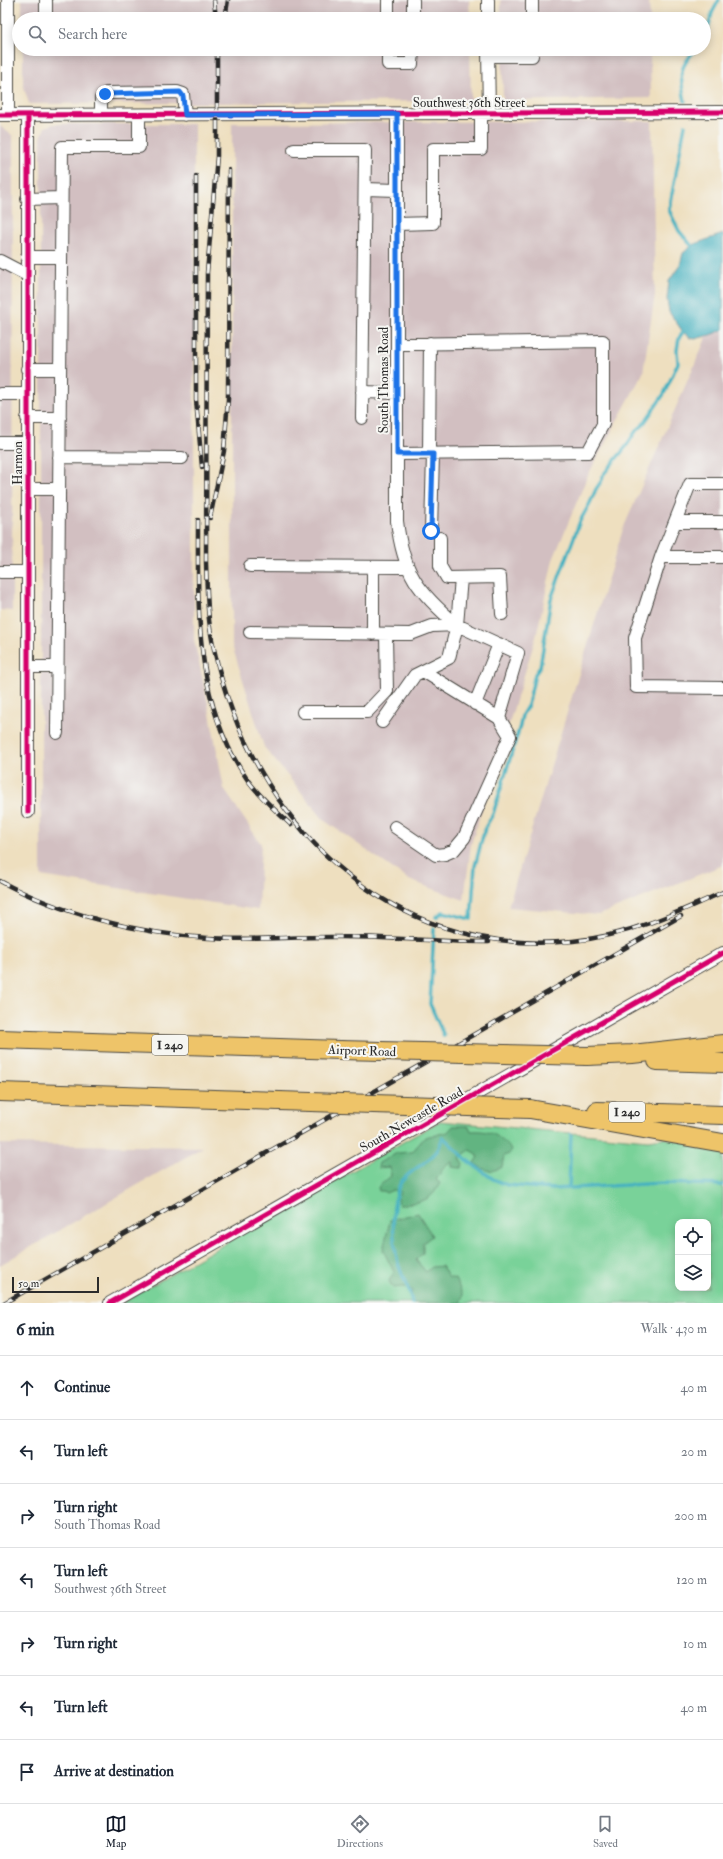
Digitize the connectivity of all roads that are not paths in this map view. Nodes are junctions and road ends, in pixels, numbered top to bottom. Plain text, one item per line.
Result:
1 (8, 0) edge
2 (46, 0) edge
3 (388, 0) edge
4 (413, 0) edge
5 (488, 0) edge
6 (532, 0) edge
7 (46, 12) edge
8 (388, 12) edge
9 (413, 12) edge
10 (488, 12) edge
11 (532, 12) edge
12 (4, 25) edge
13 (388, 56) edge
14 (412, 56) edge
15 (488, 56) edge
16 (723, 112) edge
17 (397, 114) junction
18 (485, 114) junction
19 (4, 115) edge
20 (28, 115) junction
21 (101, 115) junction
22 (139, 115) junction
23 (185, 115) junction
24 (294, 150) dead end
25 (365, 189) junction
26 (397, 190) junction
27 (61, 198) junction
28 (27, 199) junction
29 (397, 224) junction
30 (27, 257) junction
31 (61, 257) junction
32 (0, 261) edge
33 (27, 275) junction
34 (430, 343) junction
35 (397, 344) junction
36 (27, 369) junction
37 (60, 369) junction
38 (362, 392) junction
39 (397, 393) junction
40 (0, 394) edge
41 (27, 394) junction
42 (27, 418) junction
43 (60, 418) junction
44 (362, 418) dead end
45 (0, 443) edge
46 (28, 443) junction
47 (397, 454) junction
48 (431, 454) junction
49 (59, 457) junction
50 (182, 458) dead end
51 (723, 484) edge
52 (28, 489) junction
53 (59, 489) junction
54 (675, 522) junction
55 (723, 522) edge
56 (661, 557) junction
57 (723, 557) edge
58 (250, 566) dead end
59 (373, 567) junction
60 (407, 568) junction
61 (0, 572) edge
62 (28, 572) junction
63 (461, 578) junction
64 (502, 614) dead end
65 (457, 625) junction
66 (250, 632) dead end
67 (373, 634) junction
68 (386, 634) junction
69 (499, 644) junction
70 (28, 667) junction
71 (57, 667) junction
72 (423, 671) junction
73 (723, 688) edge
74 (475, 704) junction
75 (303, 712) dead end
76 (499, 718) junction
77 (382, 722) dead end
78 (57, 733) dead end
79 (28, 812) dead end
80 (396, 827) dead end
81 (723, 954) edge
82 (0, 1039) edge
83 (723, 1044) edge
84 (629, 1057) junction
85 (723, 1063) edge
86 (0, 1092) edge
87 (530, 1109) junction
88 (723, 1115) edge
89 (723, 1143) edge
90 (110, 1303) edge

1 - 12 street
2 - 7 street
3 - 8 street
4 - 9 street
5 - 10 street
6 - 11 street
12 - 19 street
13 - 14 street
15 - 18 street
16 - 18 street, Southwest 36th Street
17 - 18 street, Southwest 36th Street
17 - 23 street, Southwest 36th Street
17 - 26 street, South Thomas Road
18 - 29 street
19 - 20 street, Southwest 36th Street
20 - 21 street, Southwest 36th Street
20 - 28 street, Harmon
21 - 22 street, Southwest 36th Street
21 - 23 street
22 - 23 street, Southwest 36th Street
22 - 27 street
24 - 25 street
25 - 26 street
25 - 38 street
26 - 29 street, South Thomas Road
27 - 28 street
27 - 31 street
28 - 30 street, Harmon
29 - 35 street, South Thomas Road
30 - 31 street
30 - 33 street, Harmon
31 - 37 street
32 - 33 street
33 - 36 street, Harmon
34 - 35 street
34 - 48 street
34 - 48 street
35 - 39 street, South Thomas Road
36 - 37 street
36 - 41 street, Harmon
37 - 43 street
38 - 39 street
38 - 44 street
39 - 47 street, South Thomas Road
40 - 41 street
41 - 42 street, Harmon
42 - 43 street
42 - 46 street, Harmon
43 - 49 street
45 - 46 street
46 - 52 street, Harmon
47 - 48 street
47 - 60 street, South Thomas Road
48 - 63 street
49 - 50 street
49 - 53 street
51 - 54 street
52 - 53 street
52 - 62 street, Harmon
53 - 71 street
54 - 55 street
54 - 56 street
56 - 57 street
56 - 73 street
58 - 59 street
59 - 60 street
59 - 67 street
60 - 65 street, South Thomas Road
61 - 62 street
62 - 70 street, Harmon
63 - 64 street
63 - 65 street
65 - 68 street
65 - 69 street
65 - 72 street
66 - 67 street
67 - 68 street
68 - 75 street
69 - 74 street
69 - 76 street
70 - 71 street
70 - 79 street, Harmon
71 - 78 street
72 - 74 street
72 - 77 street
74 - 76 street
76 - 80 street
81 - 90 street, South Newcastle Road
82 - 84 highway, Airport Road / I 240, bridge
83 - 84 highway
84 - 85 highway, Airport Road / I 240
86 - 87 highway, I 240, bridge
87 - 88 highway, I 240
87 - 89 highway

